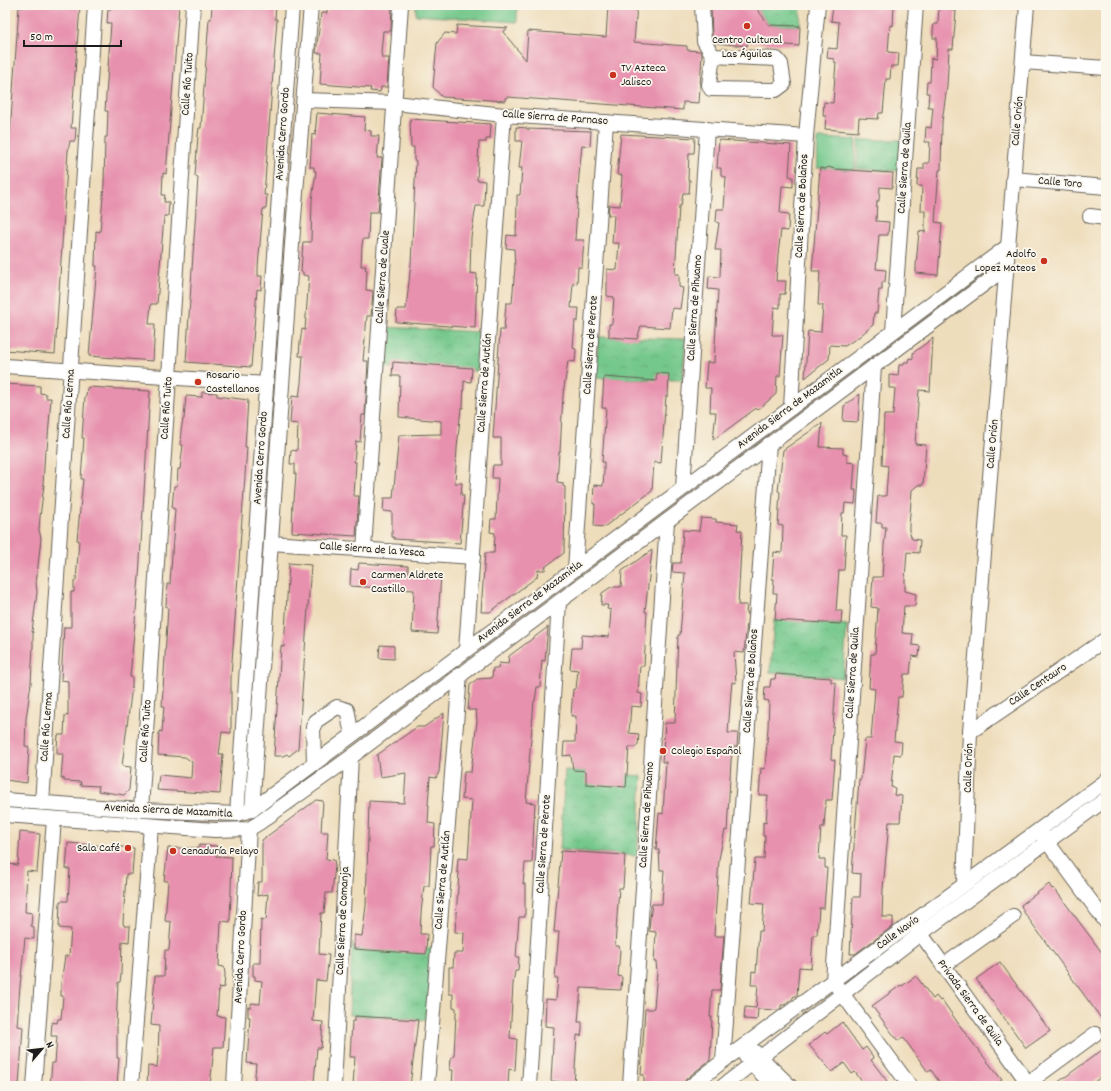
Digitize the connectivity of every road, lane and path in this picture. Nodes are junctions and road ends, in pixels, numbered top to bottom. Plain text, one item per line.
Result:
1 (95, 5) edge
2 (193, 5) edge
3 (292, 5) edge
4 (311, 5) edge
5 (401, 5) edge
6 (702, 5) edge
7 (818, 5) edge
8 (916, 5) edge
9 (1027, 5) edge
10 (713, 56) junction
11 (1023, 62) junction
12 (1106, 68) edge
13 (304, 100) junction
14 (395, 103) junction
15 (504, 115) junction
16 (606, 122) junction
17 (707, 129) junction
18 (806, 136) junction
19 (1013, 179) junction
20 (1106, 187) edge
21 (1090, 216) dead end
22 (1106, 218) edge
23 (276, 230) junction
24 (293, 230) junction
25 (1008, 246) junction
26 (1007, 267) junction
27 (893, 331) junction
28 (5, 366) edge
29 (874, 366) junction
30 (71, 371) junction
31 (169, 378) junction
32 (826, 382) junction
33 (266, 384) junction
34 (835, 394) junction
35 (791, 408) junction
36 (770, 444) junction
37 (683, 488) junction
38 (666, 521) junction
39 (271, 543) junction
40 (364, 549) junction
41 (601, 550) junction
42 (473, 557) junction
43 (611, 562) junction
44 (575, 569) junction
45 (559, 602) junction
46 (1106, 639) edge
47 (466, 650) junction
48 (247, 669) junction
49 (262, 671) junction
50 (460, 674) junction
51 (970, 732) junction
52 (353, 733) junction
53 (351, 757) junction
54 (314, 763) junction
55 (302, 773) junction
56 (1102, 784) edge
57 (310, 785) junction
58 (5, 800) edge
59 (1106, 800) edge
60 (42, 803) junction
61 (109, 808) junction
62 (141, 810) junction
63 (252, 810) junction
64 (237, 814) junction
65 (5, 816) edge
66 (54, 819) junction
67 (108, 823) junction
68 (151, 826) junction
69 (249, 829) junction
70 (1038, 830) junction
71 (1048, 843) junction
72 (964, 884) junction
73 (1013, 916) dead end
74 (1106, 922) edge
75 (917, 928) junction
76 (943, 966) junction
77 (833, 981) junction
78 (842, 993) junction
79 (1095, 1034) dead end
80 (742, 1047) junction
81 (723, 1060) junction
82 (757, 1061) junction
83 (1026, 1084) edge
84 (34, 1086) edge
85 (131, 1086) edge
86 (234, 1086) edge
87 (334, 1086) edge
88 (427, 1086) edge
89 (529, 1086) edge
90 (630, 1086) edge
91 (691, 1086) edge
92 (723, 1086) edge
93 (773, 1086) edge
94 (790, 1086) edge
95 (910, 1086) edge

1 - 30 street, Calle Río Lerma
2 - 31 street, Calle Río Tuito
3 - 23 street, Avenida Cerro Gordo
4 - 13 street, Avenida Cerro Gordo
5 - 14 street, Calle Sierra de Cuale
6 - 10 street
7 - 18 street, Calle Sierra de Bolaños
8 - 27 street, Calle Sierra de Quila
9 - 11 street, Calle Orión
10 - 10 street
11 - 12 street
11 - 19 street, Calle Orión
13 - 14 street, Calle Sierra de Parnaso
13 - 24 street, Avenida Cerro Gordo
14 - 15 street, Calle Sierra de Parnaso
14 - 40 street, Calle Sierra de Cuale
15 - 16 street, Calle Sierra de Parnaso
15 - 42 street, Calle Sierra de Autlán
16 - 17 street, Calle Sierra de Parnaso
16 - 44 street, Calle Sierra de Perote
17 - 18 street, Calle Sierra de Parnaso
17 - 37 street, Calle Sierra de Pihuamo
18 - 35 street, Calle Sierra de Bolaños
19 - 20 street, Calle Toro
19 - 25 street, Calle Orión
21 - 22 street
23 - 24 street
23 - 33 street, Avenida Cerro Gordo
24 - 39 street, Avenida Cerro Gordo
25 - 26 street, Calle Orión
25 - 27 street, Avenida Sierra de Mazamitla
26 - 29 street, Avenida Sierra de Mazamitla
26 - 51 street, Calle Orión
27 - 32 street, Avenida Sierra de Mazamitla
28 - 30 street
29 - 34 street, Avenida Sierra de Mazamitla
29 - 77 street, Calle Sierra de Quila
30 - 31 street
30 - 60 street, Calle Río Lerma
31 - 33 street
31 - 62 street, Calle Río Tuito
32 - 34 street
32 - 35 street, Avenida Sierra de Mazamitla
33 - 48 street, Avenida Cerro Gordo
34 - 36 street, Avenida Sierra de Mazamitla
35 - 37 street, Avenida Sierra de Mazamitla
36 - 38 street, Avenida Sierra de Mazamitla
36 - 81 street, Calle Sierra de Bolaños
37 - 41 street, Avenida Sierra de Mazamitla
38 - 43 street, Avenida Sierra de Mazamitla
38 - 90 street, Calle Sierra de Pihuamo
39 - 40 street, Calle Sierra de la Yesca
39 - 49 street, Avenida Cerro Gordo
40 - 42 street, Calle Sierra de la Yesca
41 - 43 street
41 - 44 street, Avenida Sierra de Mazamitla
42 - 47 street, Calle Sierra de Autlán
43 - 45 street, Avenida Sierra de Mazamitla
44 - 47 street, Avenida Sierra de Mazamitla
45 - 50 street, Avenida Sierra de Mazamitla
45 - 89 street, Calle Sierra de Perote
46 - 51 street, Calle Centauro
47 - 52 street, Avenida Sierra de Mazamitla
48 - 49 street
48 - 64 street, Avenida Cerro Gordo
49 - 63 street, Avenida Cerro Gordo
50 - 53 street, Avenida Sierra de Mazamitla
50 - 88 street, Calle Sierra de Autlán
51 - 72 street, Calle Orión
52 - 54 street, Avenida Sierra de Mazamitla
52 - 54 street
53 - 57 street, Avenida Sierra de Mazamitla
53 - 87 street, Calle Sierra de Comanja
54 - 55 street, Avenida Sierra de Mazamitla
55 - 57 street
55 - 63 street, Avenida Sierra de Mazamitla
56 - 59 street
56 - 70 street, Calle Navío
57 - 69 street, Avenida Sierra de Mazamitla
58 - 60 street, Avenida Sierra de Mazamitla
59 - 71 street, Calle Navío
60 - 61 street, Avenida Sierra de Mazamitla
61 - 62 street, Avenida Sierra de Mazamitla
61 - 67 street
62 - 64 street, Avenida Sierra de Mazamitla
63 - 64 street, Avenida Sierra de Mazamitla
65 - 66 street, Avenida Sierra de Mazamitla
66 - 67 street, Avenida Sierra de Mazamitla
66 - 84 street
67 - 68 street, Avenida Sierra de Mazamitla
68 - 69 street, Avenida Sierra de Mazamitla
68 - 85 street
69 - 86 street, Avenida Cerro Gordo
70 - 71 street
70 - 72 street, Calle Navío
71 - 74 street
71 - 75 street, Calle Navío
72 - 75 street, Calle Navío
73 - 76 street
75 - 76 street, Privada Sierra de Quila
75 - 77 street, Calle Navío
75 - 78 street, Calle Navío
76 - 83 street, Privada Sierra de Quila
77 - 78 street
77 - 80 street, Calle Navío
78 - 82 street, Calle Navío
78 - 95 street
79 - 83 street, Privada Sierra de Quila
80 - 81 street, Calle Navío
80 - 82 street
81 - 91 street, Calle Navío
82 - 92 street, Calle Navío
82 - 93 street
82 - 94 street

